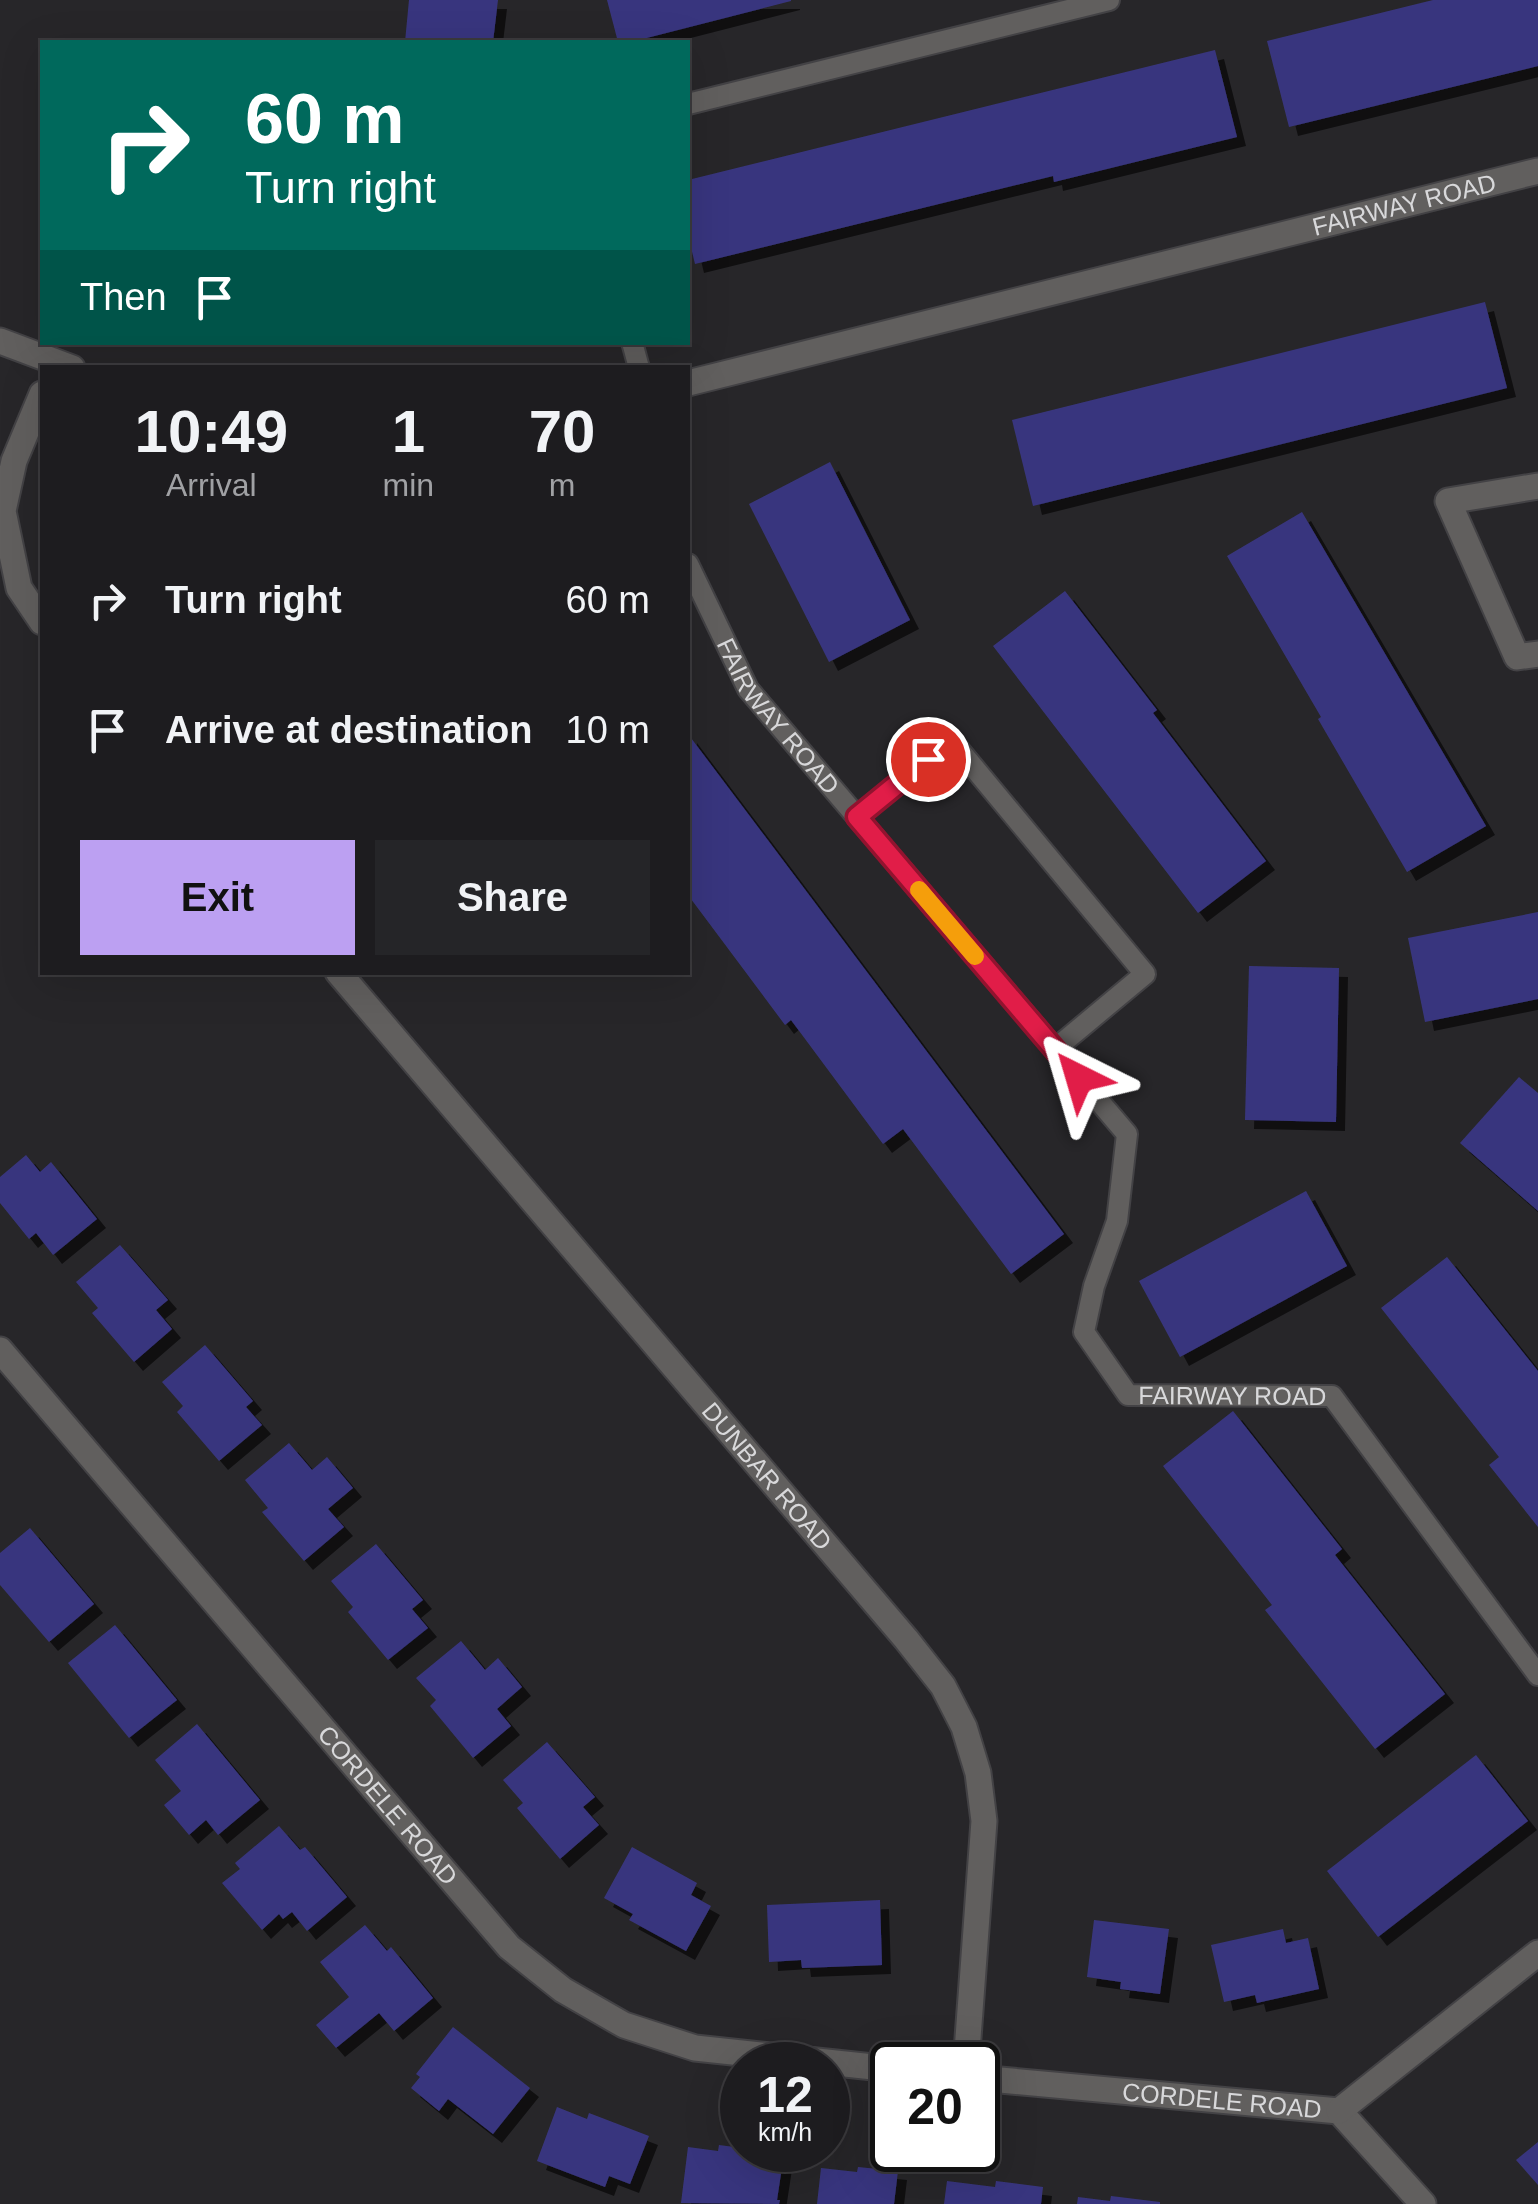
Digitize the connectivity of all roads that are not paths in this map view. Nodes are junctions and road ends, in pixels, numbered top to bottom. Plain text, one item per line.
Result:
1 (1108, 0) edge
2 (690, 104) edge
3 (1538, 171) edge
4 (0, 341) edge
5 (58, 365) edge
6 (690, 383) edge
7 (40, 399) edge
8 (1538, 486) edge
9 (690, 568) edge
10 (40, 619) edge
11 (1538, 654) edge
12 (857, 817) junction
13 (341, 975) edge
14 (1054, 1049) junction
15 (0, 1350) edge
16 (1538, 1675) edge
17 (1538, 1954) edge
18 (968, 2042) edge
19 (870, 2067) edge
20 (1000, 2080) edge
21 (1339, 2111) junction
22 (1424, 2204) edge

1 - 2 lane
3 - 6 street, FAIRWAY ROAD
4 - 5 street
7 - 10 street
8 - 11 street
9 - 12 lane, FAIRWAY ROAD
12 - 14 lane, FAIRWAY ROAD
12 - 14 lane
13 - 18 street, DUNBAR ROAD
14 - 16 lane, FAIRWAY ROAD
15 - 19 street, CORDELE ROAD
17 - 21 street
20 - 21 street, CORDELE ROAD
21 - 22 street, CORDELE ROAD

